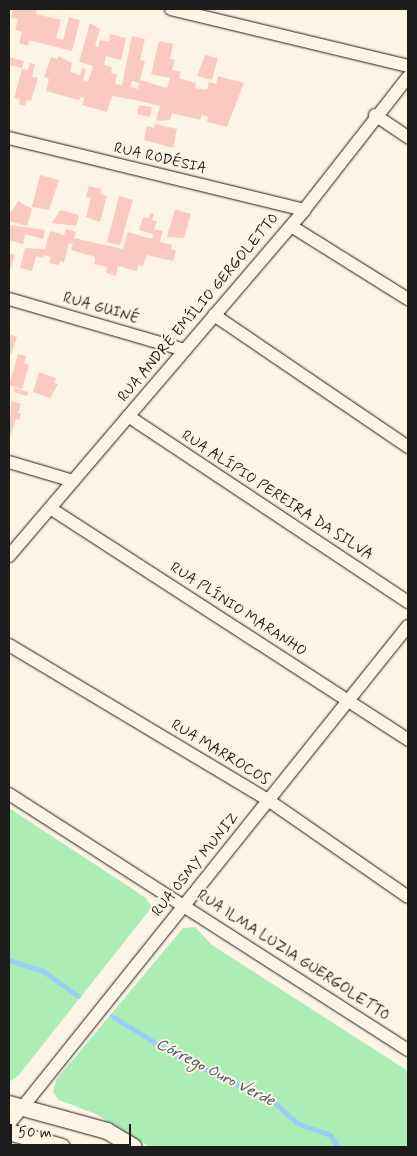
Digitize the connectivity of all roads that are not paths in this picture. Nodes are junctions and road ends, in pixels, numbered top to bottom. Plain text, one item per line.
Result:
1 (171, 9) edge
2 (408, 66) edge
3 (408, 77) edge
4 (376, 115) junction
5 (408, 137) edge
6 (9, 138) edge
7 (304, 210) junction
8 (291, 226) junction
9 (9, 299) edge
10 (408, 299) edge
11 (214, 315) junction
12 (185, 350) junction
13 (128, 416) junction
14 (408, 447) edge
15 (9, 462) edge
16 (73, 481) junction
17 (50, 508) junction
18 (9, 556) edge
19 (408, 602) edge
20 (408, 626) edge
21 (9, 645) edge
22 (348, 701) junction
23 (408, 740) edge
24 (9, 794) edge
25 (268, 800) junction
26 (408, 897) edge
27 (184, 904) junction
28 (408, 1050) edge
29 (15, 1106) edge
30 (9, 1124) edge
31 (9, 1132) edge
32 (62, 1147) edge
33 (134, 1147) edge

1 - 2 street
3 - 4 street, RUA ANDRÉ EMÍLIO GERGOLETTO
4 - 5 street
4 - 7 street, RUA ANDRÉ EMÍLIO GERGOLETTO
6 - 7 street, RUA RODÉSIA
7 - 8 street, RUA ANDRÉ EMÍLIO GERGOLETTO
8 - 10 street
8 - 11 street, RUA ANDRÉ EMÍLIO GERGOLETTO
9 - 12 street, RUA GUINÉ
11 - 12 street, RUA ANDRÉ EMÍLIO GERGOLETTO
11 - 14 street
12 - 13 street, RUA ANDRÉ EMÍLIO GERGOLETTO
13 - 16 street, RUA ANDRÉ EMÍLIO GERGOLETTO
13 - 19 street, RUA ALÍPIO PEREIRA DA SILVA
15 - 16 street
16 - 17 street, RUA ANDRÉ EMÍLIO GERGOLETTO
17 - 18 street, RUA ANDRÉ EMÍLIO GERGOLETTO
17 - 22 street, RUA PLÍNIO MARANHO
20 - 22 street, RUA OSMY MUNIZ
21 - 25 street, RUA MARROCOS
22 - 23 street, RUA PLÍNIO MARANHO
22 - 25 street, RUA OSMY MUNIZ
24 - 27 street, RUA ILMA LUZIA GUERGOLETTO
25 - 26 street, RUA MARROCOS
25 - 27 street, RUA OSMY MUNIZ
27 - 28 street, RUA ILMA LUZIA GUERGOLETTO
27 - 29 street, RUA OSMY MUNIZ
29 - 30 street, RUA OSMY MUNIZ
29 - 33 street
31 - 32 street

